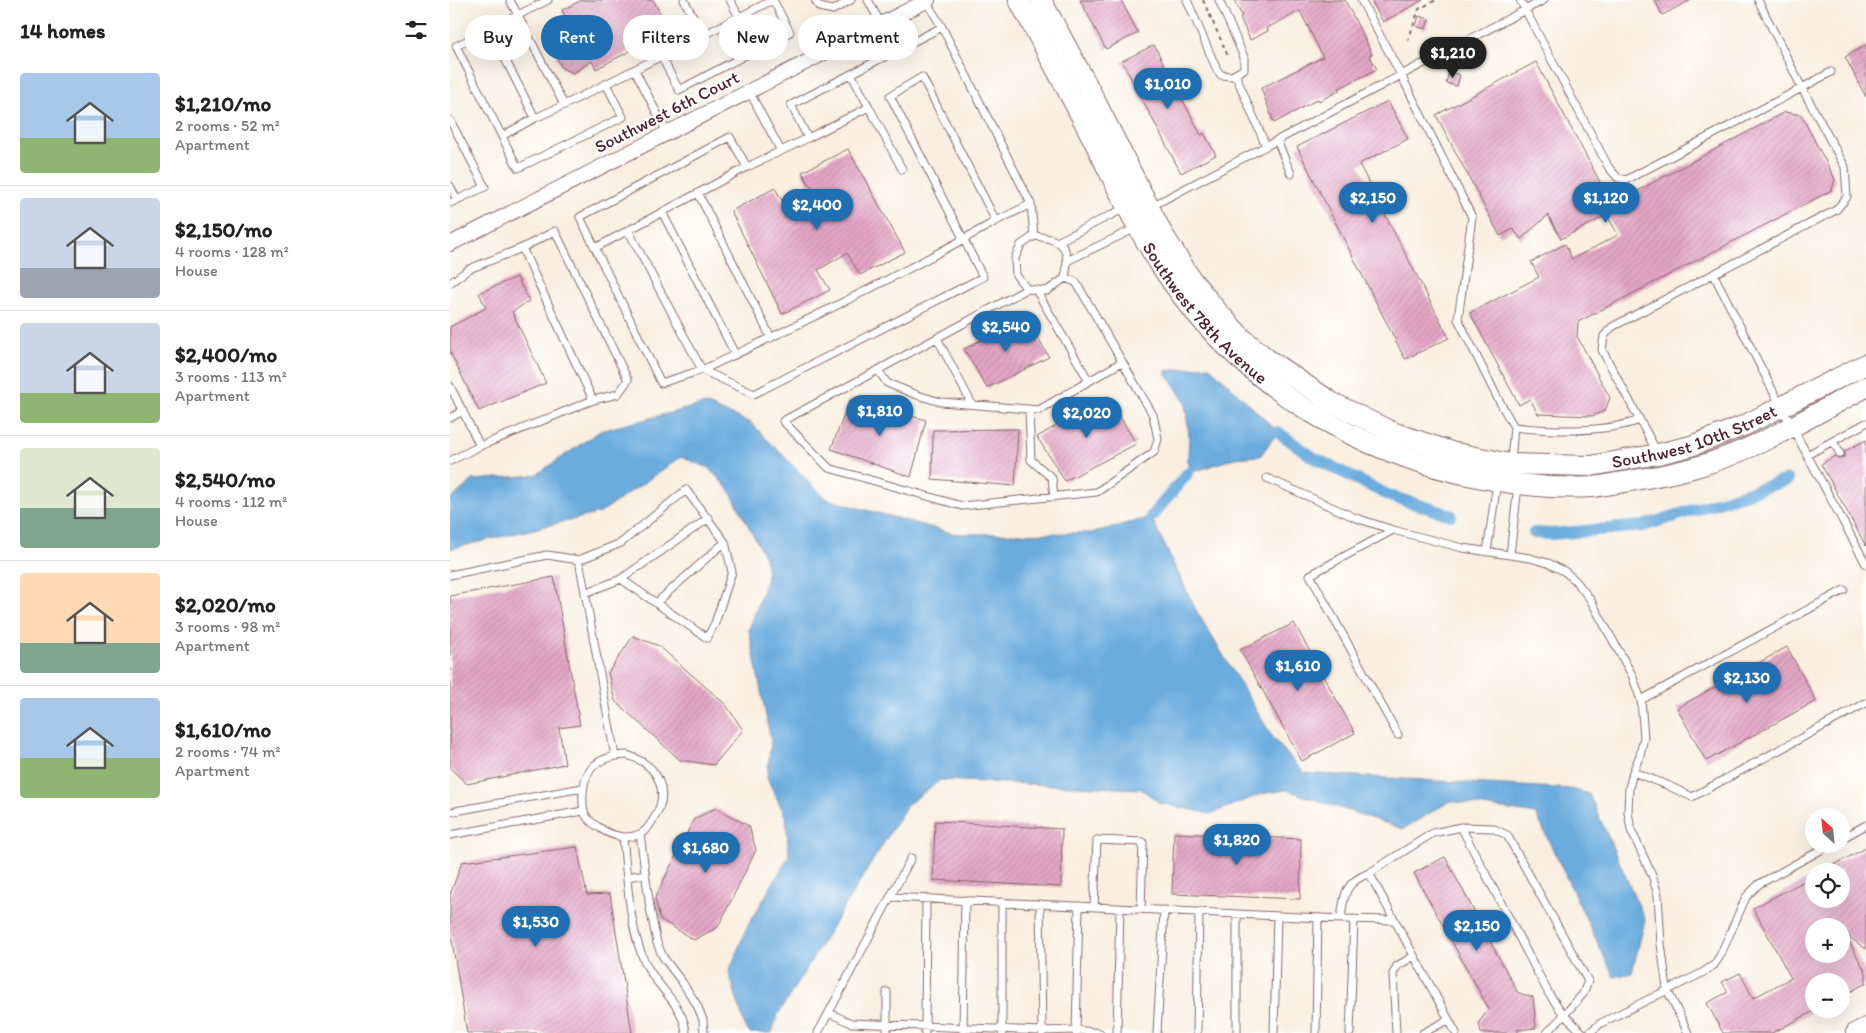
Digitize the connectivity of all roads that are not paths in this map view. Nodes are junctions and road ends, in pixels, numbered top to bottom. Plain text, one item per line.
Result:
1 (510, 0) edge
2 (548, 0) edge
3 (684, 0) edge
4 (730, 0) edge
5 (773, 0) edge
6 (815, 0) edge
7 (852, 0) edge
8 (868, 0) edge
9 (927, 0) edge
10 (1019, 0) edge
11 (1041, 0) edge
12 (1188, 0) edge
13 (1220, 0) edge
14 (1361, 0) edge
15 (1520, 0) edge
16 (1544, 0) edge
17 (1758, 0) edge
18 (1525, 10) junction
19 (518, 15) edge
20 (520, 15) edge
21 (692, 15) edge
22 (738, 15) edge
23 (743, 15) edge
24 (876, 15) edge
25 (898, 15) edge
26 (942, 27) junction
27 (531, 41) edge
28 (465, 42) edge
29 (506, 60) edge
30 (654, 60) edge
31 (663, 60) edge
32 (810, 60) edge
33 (635, 70) junction
34 (1831, 72) dead end
35 (851, 74) junction
36 (1235, 74) junction
37 (1401, 75) junction
38 (606, 84) junction
39 (1802, 88) junction
40 (749, 91) junction
41 (564, 105) junction
42 (869, 108) junction
43 (535, 118) junction
44 (450, 120) edge
45 (667, 133) junction
46 (502, 136) junction
47 (808, 138) junction
48 (1277, 140) junction
49 (1266, 146) junction
50 (781, 151) junction
51 (747, 166) junction
52 (902, 169) dead end
53 (1291, 174) dead end
54 (450, 186) edge
55 (1116, 186) junction
56 (698, 192) junction
57 (454, 201) edge
58 (1031, 204) junction
59 (1127, 207) junction
60 (1150, 207) junction
61 (662, 212) junction
62 (996, 222) junction
63 (1138, 227) junction
64 (628, 230) junction
65 (1161, 230) junction
66 (1034, 236) junction
67 (964, 240) junction
68 (1057, 242) junction
69 (450, 244) edge
70 (522, 248) junction
71 (595, 248) junction
72 (1069, 260) junction
73 (1714, 275) junction
74 (1065, 278) junction
75 (450, 283) edge
76 (1027, 289) junction
77 (1036, 290) junction
78 (771, 338) junction
79 (937, 338) junction
80 (735, 354) junction
81 (1122, 362) junction
82 (1866, 364) edge
83 (702, 370) junction
84 (878, 370) junction
85 (1089, 381) junction
86 (450, 386) edge
87 (1866, 387) edge
88 (593, 400) junction
89 (972, 404) junction
90 (1782, 408) junction
91 (1028, 409) junction
92 (463, 412) junction
93 (450, 418) edge
94 (1640, 420) junction
95 (1866, 423) edge
96 (1791, 426) junction
97 (1514, 427) junction
98 (1833, 441) junction
99 (480, 446) junction
100 (1658, 454) junction
101 (1840, 454) dead end
102 (1807, 455) junction
103 (450, 461) edge
104 (1509, 475) junction
105 (1267, 478) dead end
106 (1054, 497) junction
107 (709, 518) junction
108 (1393, 530) junction
109 (725, 542) junction
110 (1487, 552) junction
111 (1510, 555) junction
112 (579, 560) junction
113 (1866, 564) edge
114 (450, 575) edge
115 (621, 579) junction
116 (1844, 590) dead end
117 (585, 593) junction
118 (656, 603) junction
119 (1641, 700) junction
120 (1866, 703) edge
121 (1398, 735) dead end
122 (614, 756) junction
123 (1633, 772) junction
124 (582, 788) junction
125 (583, 811) junction
126 (450, 812) edge
127 (1866, 825) edge
128 (1461, 826) junction
129 (640, 834) junction
130 (1850, 834) edge
131 (450, 835) edge
132 (623, 837) junction
133 (1816, 853) edge
134 (911, 858) dead end
135 (1369, 873) junction
136 (646, 874) junction
137 (627, 877) junction
138 (891, 897) junction
139 (926, 898) junction
140 (965, 900) junction
141 (1002, 902) junction
142 (1040, 904) junction
143 (1079, 906) junction
144 (1094, 907) junction
145 (1120, 908) junction
146 (1141, 909) junction
147 (1164, 910) junction
148 (1199, 912) junction
149 (1237, 914) junction
150 (1277, 916) junction
151 (1318, 918) junction
152 (1341, 919) junction
153 (1354, 919) junction
154 (1394, 920) junction
155 (1414, 956) junction
156 (1667, 989) junction
157 (887, 992) dead end
158 (829, 1013) junction
159 (1564, 1015) junction
160 (1448, 1020) junction
161 (1866, 1028) edge
162 (887, 1029) edge
163 (926, 1030) edge
164 (963, 1031) edge
165 (1002, 1031) edge
166 (1042, 1032) edge
167 (1076, 1032) edge
168 (686, 1033) edge
169 (704, 1033) edge
170 (818, 1033) edge
171 (1100, 1033) edge
172 (1116, 1033) edge
173 (1157, 1033) edge
174 (1197, 1033) edge
175 (1237, 1033) edge
176 (1274, 1033) edge
177 (1316, 1033) edge
178 (1350, 1033) edge
179 (1396, 1033) edge
180 (1423, 1033) edge
181 (1456, 1033) edge
182 (1547, 1033) edge
183 (1583, 1033) edge
184 (1589, 1033) edge
185 (1688, 1033) edge
186 (1856, 1033) edge

1 - 19 lane
2 - 20 lane
3 - 21 lane
4 - 22 lane
5 - 23 lane
5 - 31 lane
6 - 7 lane
8 - 24 lane
9 - 25 street, Southwest 6th Court
9 - 26 lane
10 - 55 street, Southwest 78th Avenue
11 - 60 street, Southwest 78th Avenue
12 - 36 lane
13 - 36 lane
14 - 37 lane
15 - 18 lane
16 - 18 lane
17 - 39 lane
18 - 37 lane
18 - 39 lane
26 - 35 lane
26 - 58 lane
27 - 41 lane
28 - 46 lane
29 - 43 lane
30 - 33 lane
32 - 40 street, Southwest 6th Court
33 - 38 lane
33 - 45 lane
34 - 39 lane
35 - 42 lane
35 - 47 lane
36 - 49 lane
37 - 48 lane
37 - 97 lane
38 - 41 lane
38 - 46 lane
39 - 73 lane
40 - 45 street, Southwest 6th Court
40 - 50 lane
41 - 43 lane
42 - 47 lane
42 - 52 lane
43 - 46 lane
44 - 57 lane
45 - 69 street, Southwest 6th Court
47 - 50 lane
48 - 49 lane
48 - 53 lane
49 - 60 lane
50 - 51 lane
51 - 56 lane
51 - 71 lane
54 - 57 lane
55 - 59 street, Southwest 78th Avenue
55 - 60 street
56 - 61 lane
56 - 78 lane
58 - 62 lane
58 - 66 lane
59 - 63 street, Southwest 78th Avenue
59 - 65 street
59 - 68 lane
60 - 65 street, Southwest 78th Avenue
61 - 64 lane
61 - 80 lane
62 - 67 lane
62 - 67 lane
63 - 72 lane
63 - 104 street, Southwest 78th Avenue
64 - 71 lane
64 - 83 lane
65 - 104 street, Southwest 78th Avenue
66 - 68 lane
66 - 76 lane
67 - 78 lane
67 - 83 lane
68 - 72 lane
70 - 75 lane
70 - 88 lane
70 - 88 lane
71 - 83 lane
72 - 74 lane
73 - 90 lane
73 - 94 lane
74 - 77 lane
74 - 81 lane
76 - 77 lane
76 - 79 lane
77 - 85 lane
78 - 80 lane
79 - 84 lane
79 - 89 lane
80 - 83 lane
81 - 85 lane
81 - 106 lane
82 - 90 street, Southwest 10th Street
84 - 89 lane
84 - 106 lane
85 - 91 lane
86 - 92 lane
87 - 96 street, Southwest 10th Street
88 - 99 lane
89 - 91 lane
90 - 96 lane
90 - 100 street, Southwest 10th Street
91 - 106 lane
92 - 93 lane
92 - 99 lane
94 - 97 lane
94 - 100 lane
95 - 98 lane
96 - 102 lane
96 - 104 street, Southwest 10th Street
97 - 104 lane
98 - 101 lane
98 - 102 lane
99 - 103 lane
100 - 104 street, Southwest 10th Street
102 - 113 lane
104 - 110 lane
104 - 111 lane
105 - 108 lane
107 - 109 lane
107 - 112 lane
107 - 115 lane
108 - 110 lane
108 - 121 lane
109 - 118 lane
109 - 118 lane
110 - 111 lane
111 - 119 lane
112 - 114 lane
112 - 117 lane
115 - 117 lane
115 - 118 lane
116 - 119 lane
117 - 122 lane
119 - 123 lane
120 - 123 lane
122 - 124 lane
122 - 129 lane
123 - 156 lane
124 - 125 lane
124 - 126 lane
125 - 131 lane
125 - 132 lane
127 - 130 lane
128 - 135 lane
128 - 159 lane
128 - 159 lane
129 - 132 lane
129 - 136 lane
132 - 137 lane
133 - 156 lane
134 - 138 lane
135 - 152 lane
135 - 154 lane
136 - 137 lane
136 - 169 lane
137 - 168 lane
138 - 139 lane
138 - 158 lane
139 - 140 lane
139 - 163 lane
140 - 141 lane
140 - 164 lane
141 - 142 lane
141 - 165 lane
142 - 143 lane
142 - 166 lane
143 - 144 lane
143 - 167 lane
144 - 145 lane
144 - 146 lane
145 - 146 lane
145 - 172 lane
146 - 147 lane
147 - 148 lane
147 - 173 lane
148 - 149 lane
148 - 174 lane
149 - 150 lane
149 - 175 lane
150 - 151 lane
150 - 176 lane
151 - 152 lane
151 - 177 lane
152 - 153 lane
153 - 154 lane
153 - 178 lane
154 - 155 lane
155 - 160 lane
155 - 179 lane
156 - 184 lane
156 - 185 lane
157 - 162 lane
158 - 162 lane
158 - 170 lane
159 - 182 lane
159 - 183 lane
160 - 180 lane
160 - 181 lane
161 - 186 street
162 - 163 lane
163 - 164 lane
164 - 165 lane
165 - 166 lane
166 - 167 lane
167 - 171 lane

